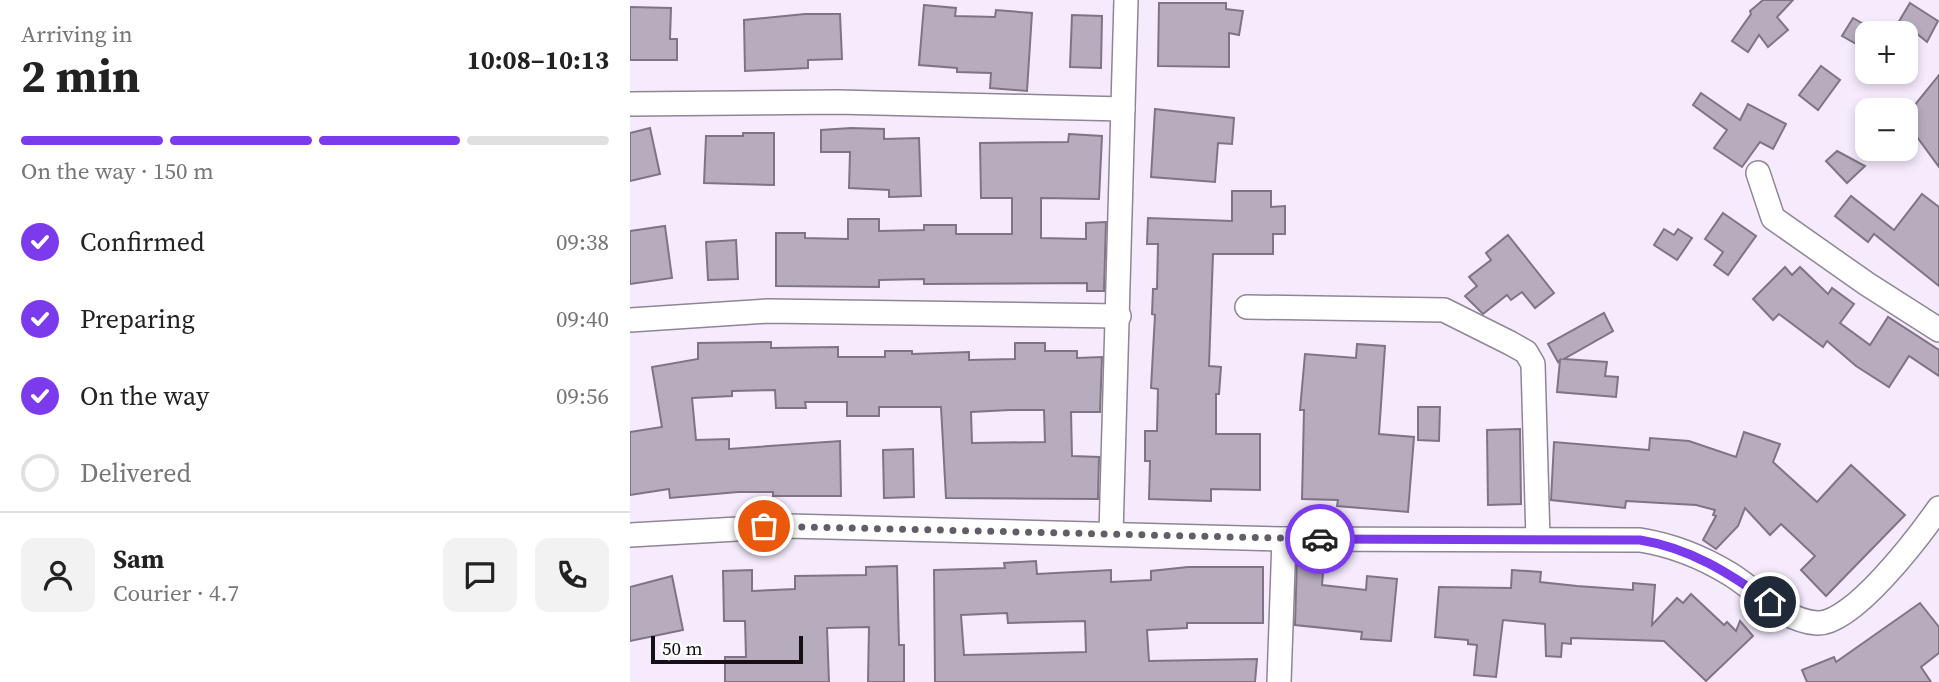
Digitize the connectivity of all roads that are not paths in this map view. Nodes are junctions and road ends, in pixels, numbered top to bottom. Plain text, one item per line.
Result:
1 (1126, 0) edge
2 (630, 104) edge
3 (1123, 109) junction
4 (1758, 173) dead end
5 (1247, 307) dead end
6 (1119, 316) junction
7 (630, 320) edge
8 (1939, 330) edge
9 (1939, 508) edge
10 (1111, 534) junction
11 (630, 535) edge
12 (1284, 539) junction
13 (1538, 539) junction
14 (1279, 682) edge

1 - 3 street
2 - 3 street
3 - 6 street
4 - 8 street
5 - 13 street
6 - 7 street
6 - 10 street
9 - 13 street
10 - 11 street
10 - 12 street
12 - 13 street
12 - 14 street

